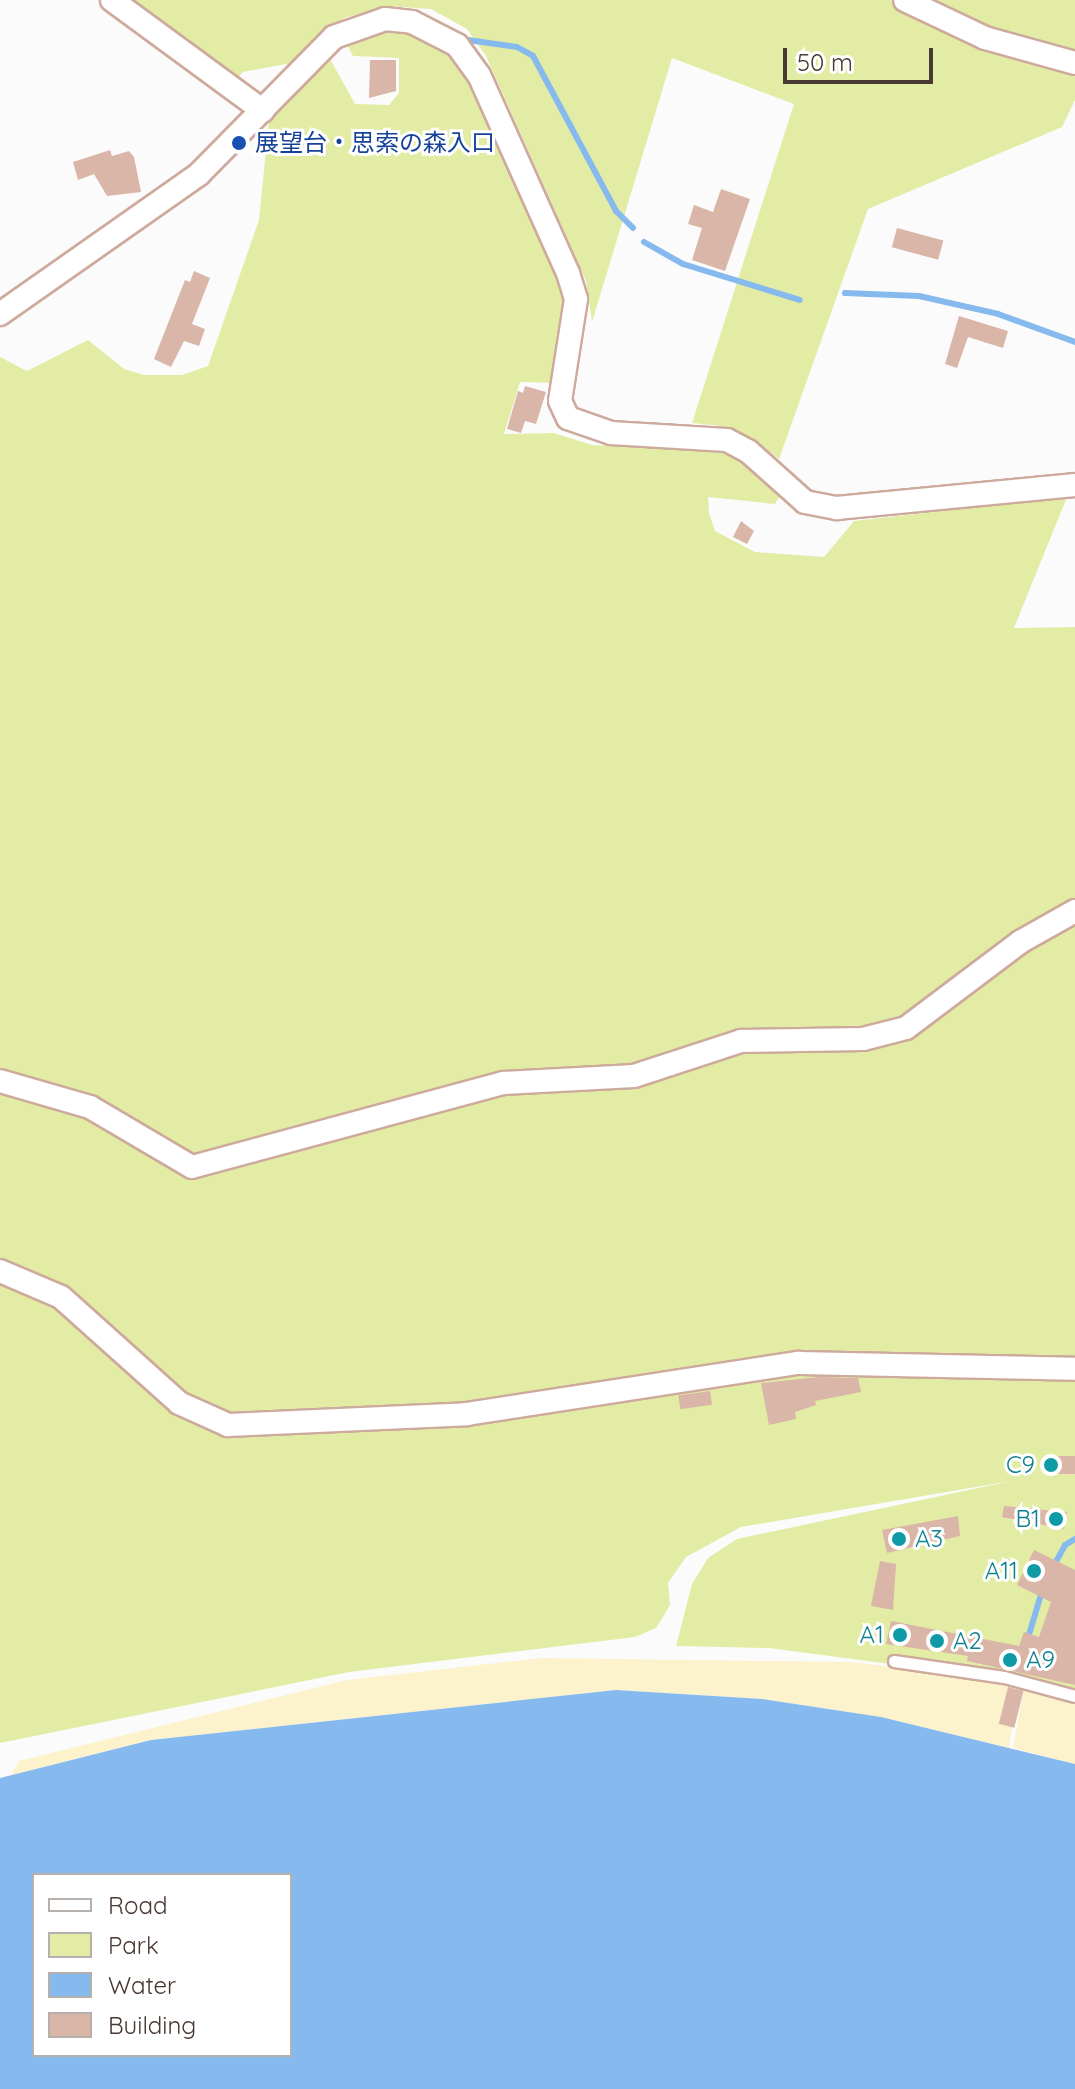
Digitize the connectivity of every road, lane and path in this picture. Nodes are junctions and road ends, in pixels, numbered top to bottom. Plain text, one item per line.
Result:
1 (112, 0) edge
2 (905, 0) edge
3 (1075, 63) edge
4 (263, 111) junction
5 (0, 314) edge
6 (1075, 485) edge
7 (1075, 911) edge
8 (0, 1081) edge
9 (0, 1271) edge
10 (1075, 1369) edge
11 (894, 1661) dead end
12 (1075, 1696) edge

1 - 4 street
2 - 3 street
4 - 5 street
4 - 6 street
7 - 8 street
9 - 10 street
11 - 12 lane

